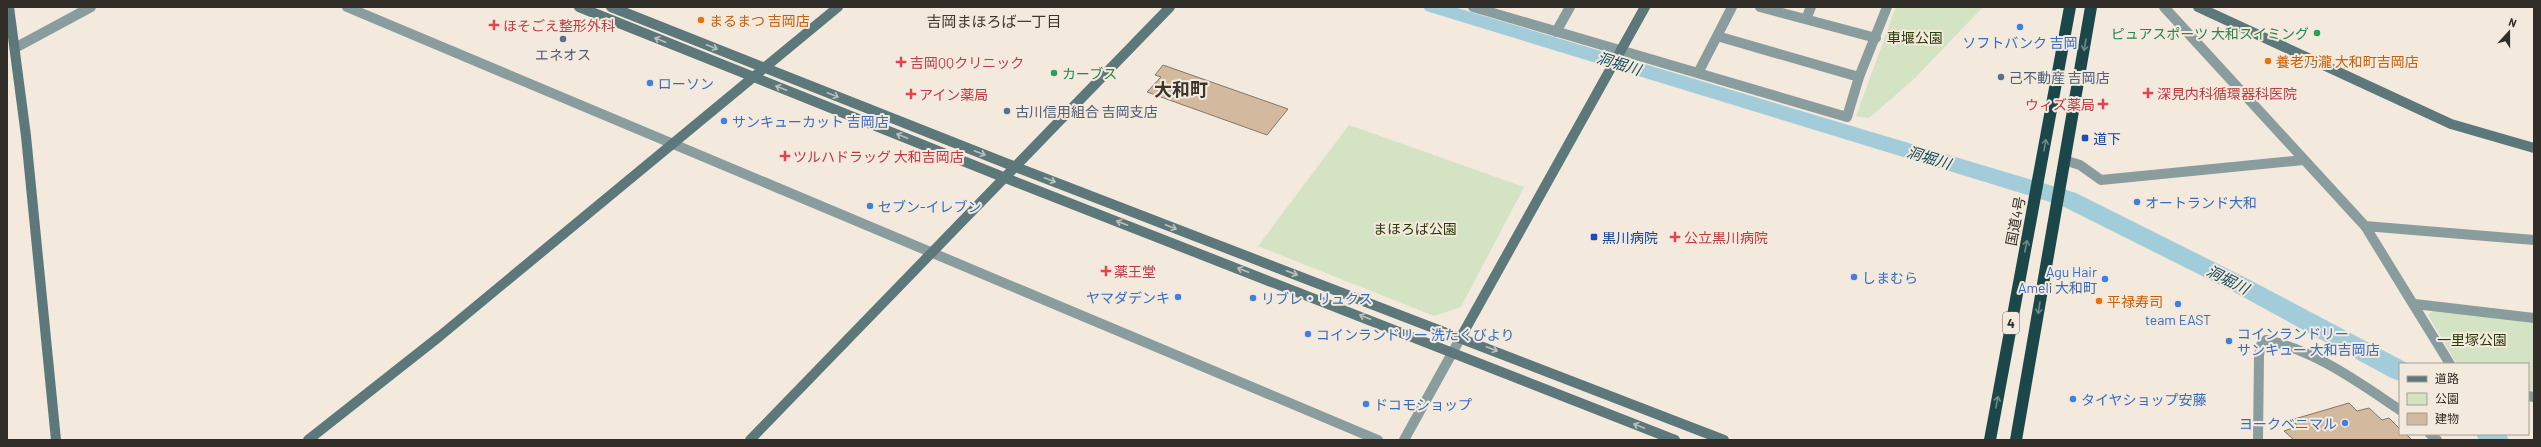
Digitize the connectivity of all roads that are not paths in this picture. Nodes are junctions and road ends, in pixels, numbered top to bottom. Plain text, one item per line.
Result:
1 (9, 7) edge
2 (90, 7) edge
3 (347, 7) edge
4 (579, 7) edge
5 (611, 7) edge
6 (838, 7) edge
7 (1170, 7) edge
8 (1473, 7) edge
9 (1570, 7) edge
10 (1645, 7) edge
11 (1732, 7) edge
12 (1760, 7) edge
13 (1811, 7) edge
14 (1887, 7) edge
15 (2070, 7) edge
16 (2091, 7) edge
17 (2164, 7) edge
18 (2198, 7) edge
19 (1806, 19) junction
20 (1556, 32) junction
21 (1717, 36) junction
22 (1876, 38) junction
23 (16, 48) junction
24 (1620, 51) junction
25 (766, 68) junction
26 (1698, 73) junction
27 (755, 77) junction
28 (1860, 77) junction
29 (675, 143) junction
30 (2534, 148) edge
31 (2064, 160) junction
32 (2304, 160) junction
33 (1013, 166) junction
34 (1003, 176) junction
35 (2365, 226) junction
36 (2534, 240) edge
37 (931, 253) junction
38 (2415, 304) junction
39 (2534, 318) edge
40 (1461, 337) junction
41 (1453, 352) junction
42 (2449, 363) edge
43 (2399, 409) edge
44 (56, 440) edge
45 (308, 440) edge
46 (750, 440) edge
47 (1378, 440) edge
48 (1404, 440) edge
49 (1675, 440) edge
50 (1724, 440) edge
51 (1990, 440) edge
52 (2016, 440) edge
53 (2258, 440) edge

1 - 23 street
2 - 23 street
3 - 29 street
27 -> 4 street
5 -> 25 street
6 - 25 street
7 - 33 street
8 - 20 street
9 - 20 street
10 - 24 street
11 - 21 street
12 - 19 street
13 - 19 street
14 - 22 street
51 -> 15 highway, 国道4号 / 4
16 -> 31 highway, 4
17 - 32 street
18 - 30 street
19 - 22 street
20 - 24 street
21 - 26 street
21 - 28 street
22 - 28 street
23 - 44 street
24 - 26 street
24 - 40 street
25 - 27 street
25 -> 33 street
26 - 28 street
27 - 29 street
34 -> 27 street
29 - 37 street
29 - 45 street
31 - 32 street
31 -> 52 highway, 4
32 - 35 street
33 - 34 street
33 -> 40 street
34 - 37 street
41 -> 34 street
35 - 36 street
35 - 38 street
37 - 46 street
37 - 47 street
38 - 39 street
38 - 42 street
40 - 41 street
40 -> 50 street
41 - 48 street
49 -> 41 street
43 - 53 street

